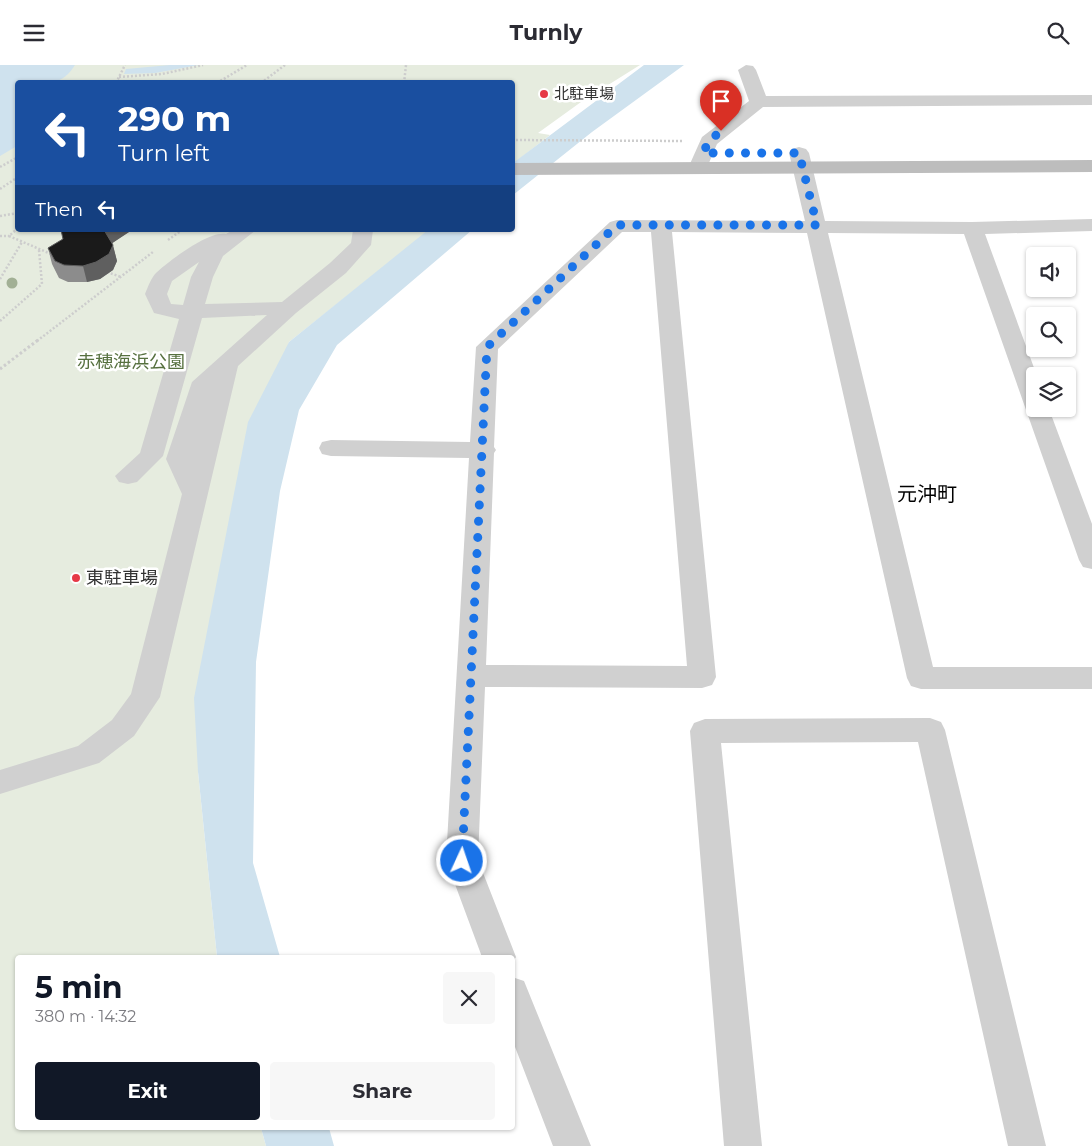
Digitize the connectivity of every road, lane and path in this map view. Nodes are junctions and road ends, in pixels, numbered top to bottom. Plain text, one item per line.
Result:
1 (125, 65) edge
2 (203, 65) edge
3 (247, 65) edge
4 (285, 65) edge
5 (406, 65) edge
6 (747, 70) dead end
7 (119, 77) junction
8 (118, 80) edge
9 (221, 80) edge
10 (265, 80) edge
11 (404, 80) edge
12 (1092, 100) edge
13 (759, 102) junction
14 (1092, 152) edge
15 (515, 153) edge
16 (703, 153) junction
17 (515, 154) edge
18 (15, 159) edge
19 (800, 160) junction
20 (1092, 166) edge
21 (0, 167) edge
22 (15, 179) edge
23 (0, 189) edge
24 (15, 214) edge
25 (0, 216) edge
26 (817, 225) junction
27 (1092, 225) edge
28 (661, 227) junction
29 (972, 227) junction
30 (15, 231) edge
31 (179, 232) edge
32 (241, 232) edge
33 (243, 232) edge
34 (363, 232) edge
35 (0, 236) edge
36 (9, 236) junction
37 (22, 242) junction
38 (166, 242) dead end
39 (159, 247) dead end
40 (39, 250) junction
41 (55, 255) edge
42 (101, 270) edge
43 (121, 277) junction
44 (0, 279) edge
45 (288, 308) junction
46 (193, 311) junction
47 (1, 320) edge
48 (0, 369) edge
49 (1026, 378) edge
50 (1040, 417) edge
51 (331, 448) dead end
52 (484, 449) junction
53 (128, 476) dead end
54 (1092, 560) edge
55 (470, 676) junction
56 (1092, 678) edge
57 (0, 782) edge
58 (498, 955) edge
59 (515, 1000) edge
60 (572, 1146) edge
61 (743, 1146) edge
62 (1027, 1146) edge

1 - 7 path
2 - 7 path
3 - 9 path
4 - 10 path
5 - 11 path
6 - 13 street
7 - 8 path
12 - 13 street
13 - 16 street
14 - 19 street
15 - 16 path
16 - 17 street
16 - 19 street
18 - 21 path
19 - 20 street
19 - 26 street
22 - 23 path
24 - 25 path
26 - 28 street
26 - 29 street
26 - 56 street
27 - 29 street
28 - 52 street
28 - 55 street
29 - 49 street
30 - 36 path
31 - 38 path
32 - 46 street
33 - 46 street
34 - 45 street
35 - 36 path
36 - 37 path
37 - 40 path
37 - 44 path
39 - 43 path
40 - 41 path
40 - 47 path
42 - 43 path
43 - 48 path
45 - 46 street
45 - 57 street
46 - 53 street
50 - 54 street
51 - 52 street
52 - 55 street
55 - 58 street
59 - 60 street
61 - 62 street

